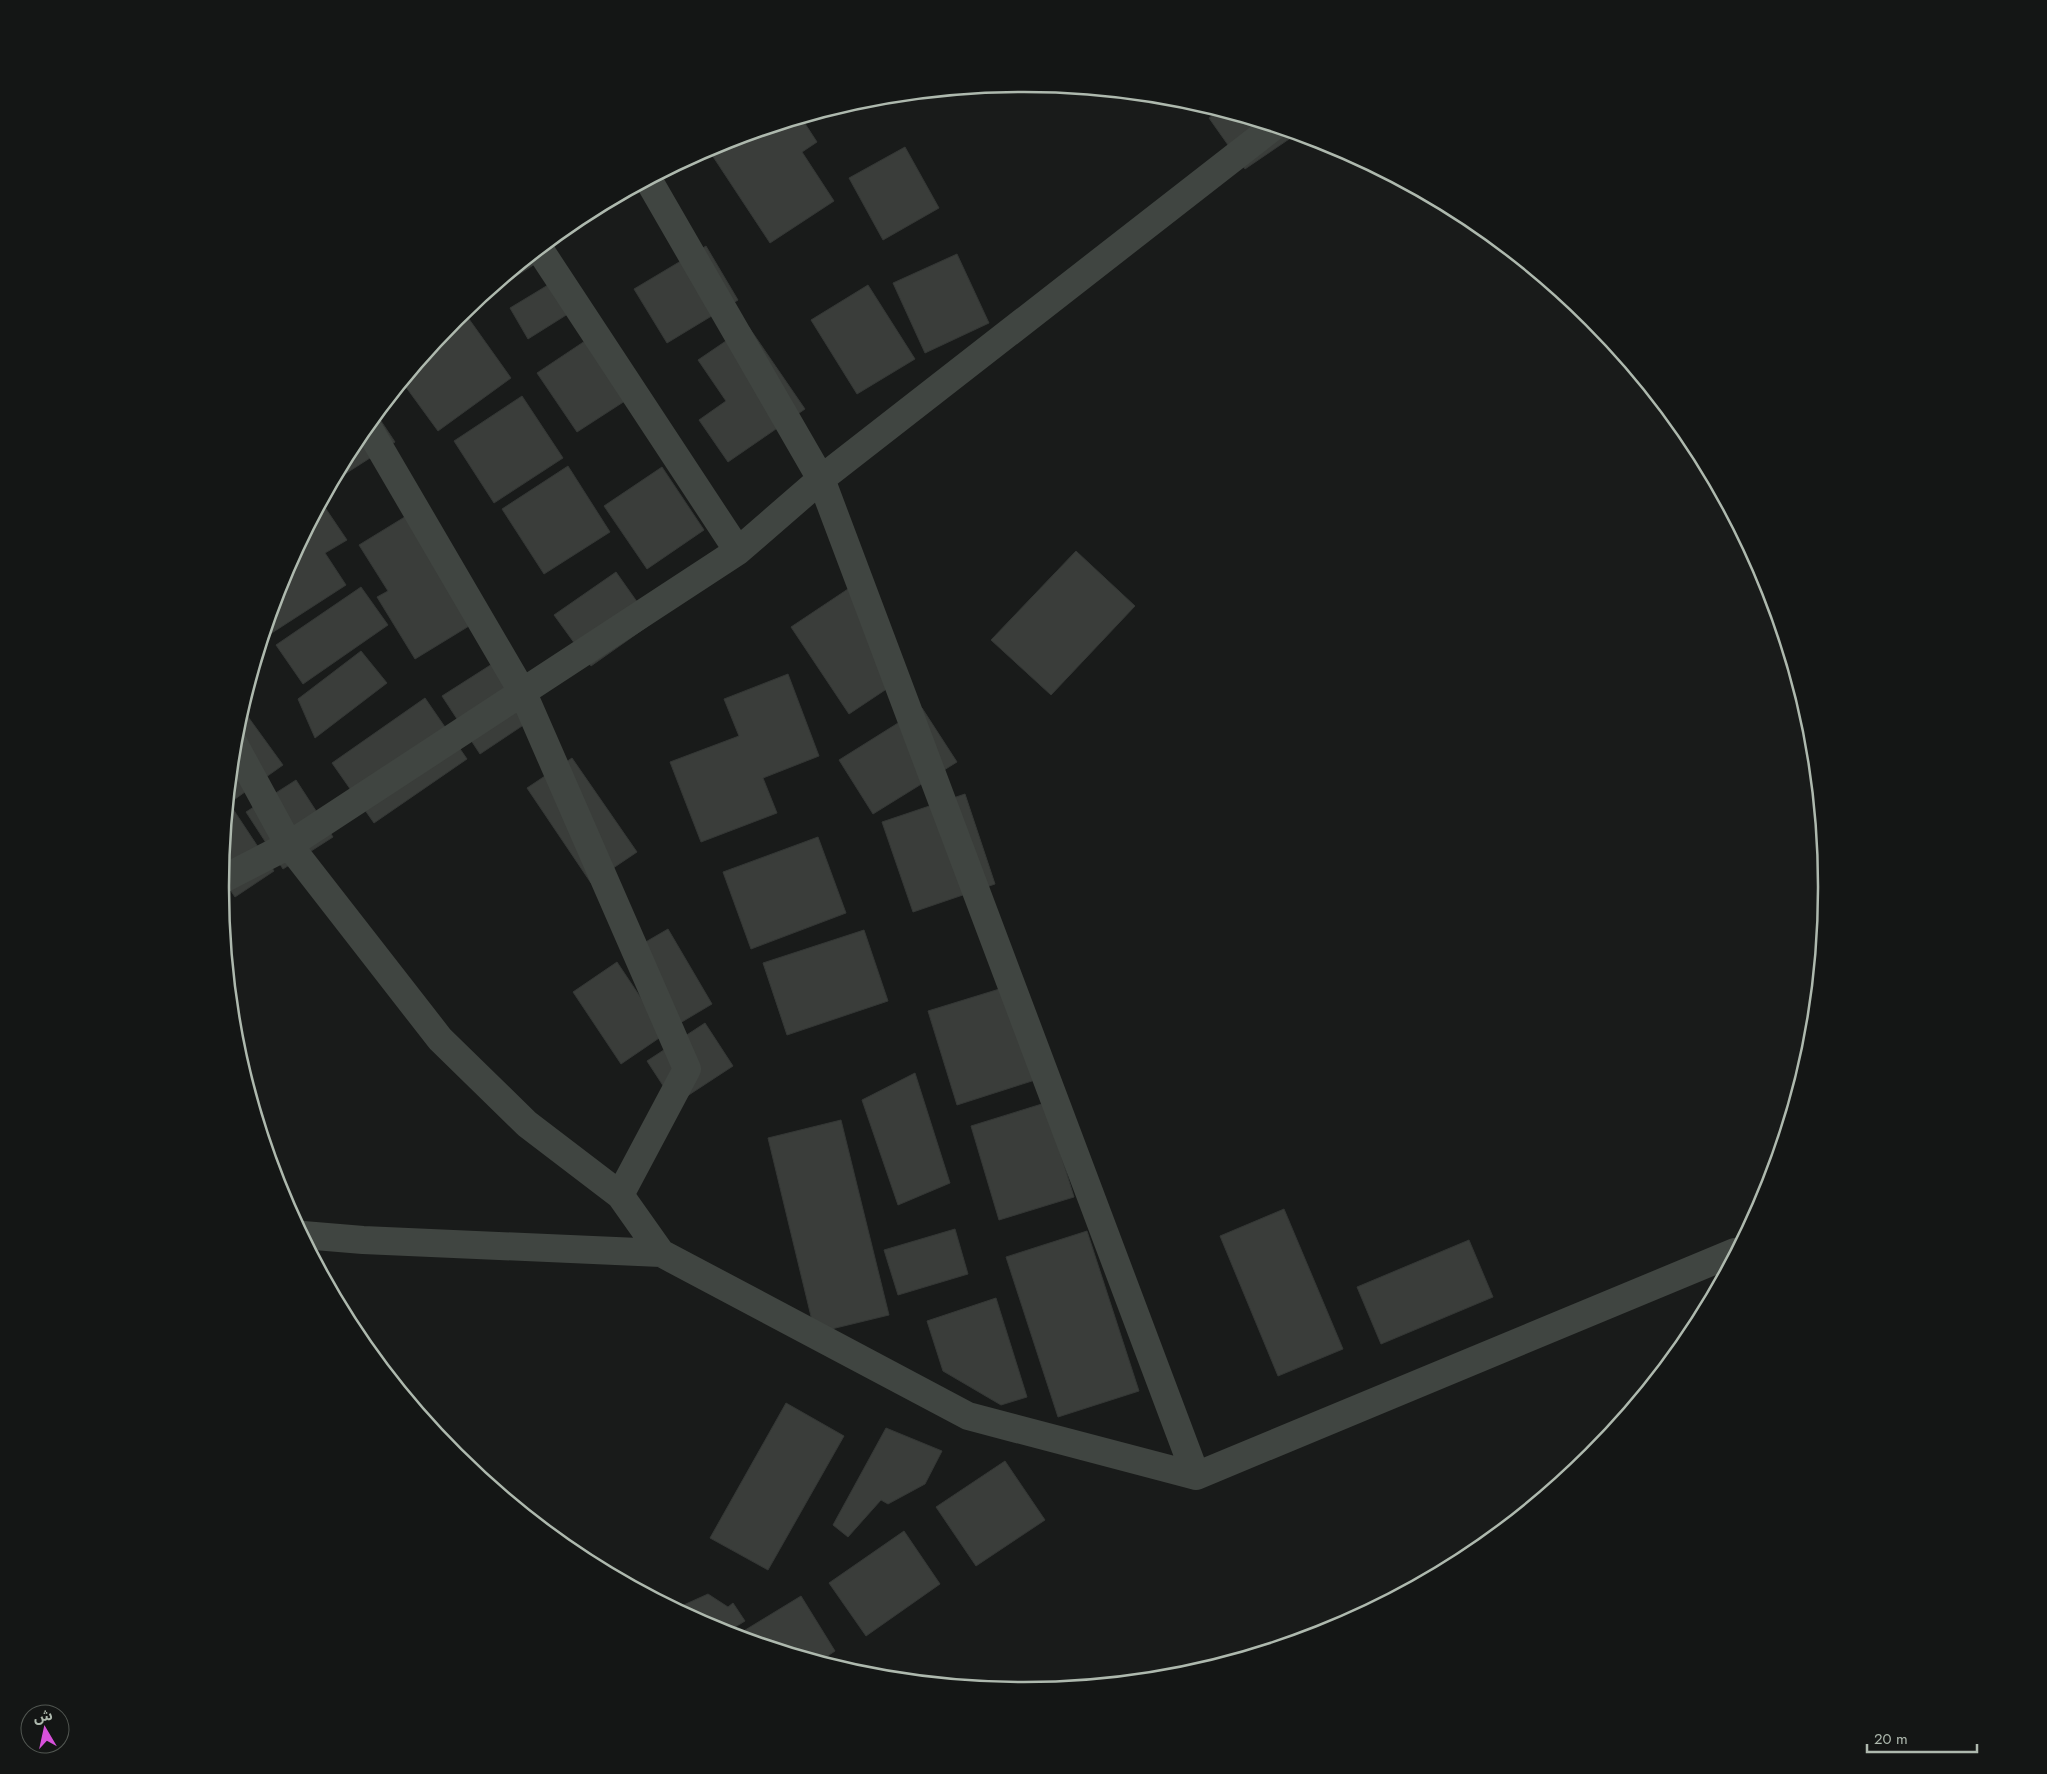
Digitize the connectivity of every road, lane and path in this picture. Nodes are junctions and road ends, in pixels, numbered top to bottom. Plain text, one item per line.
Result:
1 (1267, 131) edge
2 (652, 185) edge
3 (543, 255) edge
4 (372, 434) edge
5 (821, 479) junction
6 (738, 551) junction
7 (523, 693) junction
8 (240, 756) edge
9 (289, 845) junction
10 (229, 876) edge
11 (620, 1195) junction
12 (310, 1236) edge
13 (661, 1253) junction
14 (1727, 1255) edge
15 (1196, 1476) junction

1 - 5 street
2 - 5 street
3 - 6 street
4 - 7 street
5 - 6 street
5 - 15 street
6 - 7 street
7 - 9 street
7 - 11 street
8 - 9 street
9 - 10 street
9 - 11 street
11 - 13 street
12 - 13 street
13 - 15 street
14 - 15 street

